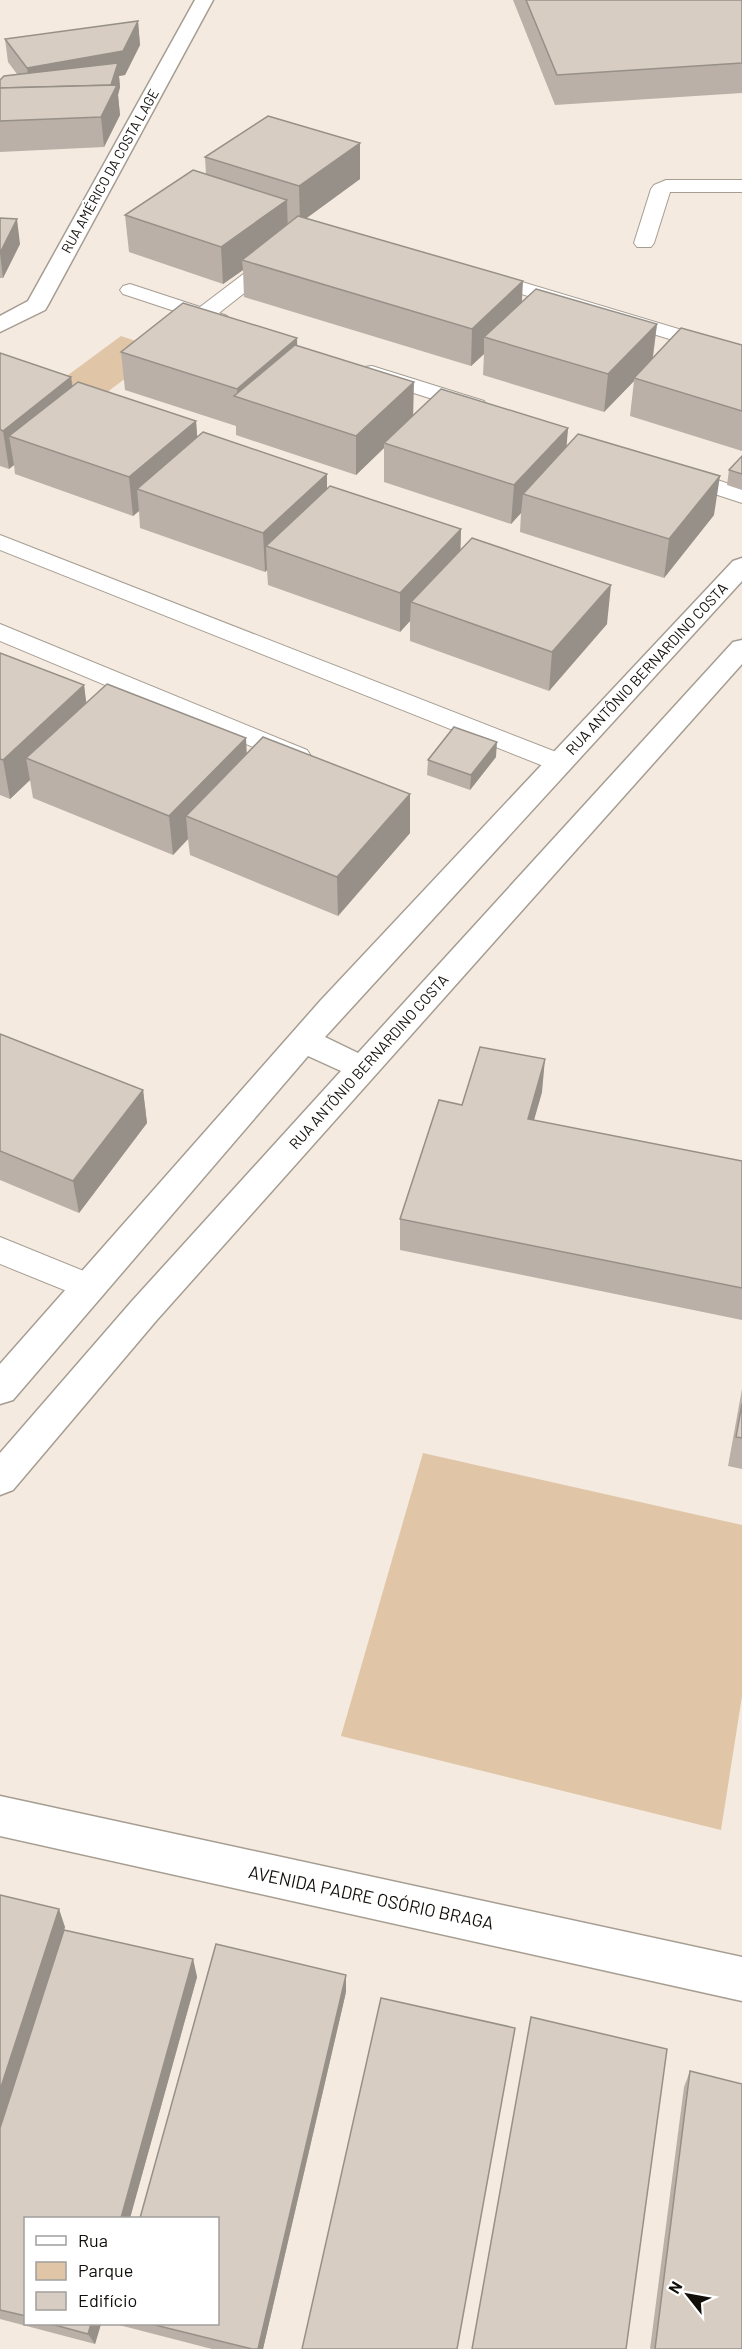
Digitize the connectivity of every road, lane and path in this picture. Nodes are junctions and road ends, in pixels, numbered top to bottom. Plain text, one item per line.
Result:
1 (204, 0) edge
2 (742, 186) edge
3 (644, 243) dead end
4 (292, 247) edge
5 (467, 272) edge
6 (130, 290) dead end
7 (204, 315) junction
8 (0, 326) edge
9 (237, 326) edge
10 (742, 355) edge
11 (348, 363) edge
12 (493, 412) edge
13 (660, 469) edge
14 (742, 496) edge
15 (0, 542) edge
16 (742, 566) edge
17 (0, 632) edge
18 (742, 648) edge
19 (316, 763) edge
20 (560, 763) junction
21 (304, 1041) junction
22 (363, 1068) junction
23 (0, 1250) edge
24 (89, 1287) junction
25 (0, 1389) edge
26 (0, 1479) edge
27 (0, 1816) edge
28 (742, 1979) edge

1 - 8 street, RUA AMÉRICO DA COSTA LAGE
2 - 3 lane
4 - 7 lane
5 - 10 lane
6 - 7 lane
7 - 9 lane
11 - 12 lane
13 - 14 lane
15 - 20 lane
16 - 20 street, RUA ANTÔNIO BERNARDINO COSTA
17 - 19 lane
18 - 22 street, RUA ANTÔNIO BERNARDINO COSTA
20 - 21 street, RUA ANTÔNIO BERNARDINO COSTA
21 - 22 street
21 - 24 street, RUA ANTÔNIO BERNARDINO COSTA
22 - 26 street, RUA ANTÔNIO BERNARDINO COSTA
23 - 24 lane
24 - 25 street, RUA ANTÔNIO BERNARDINO COSTA
27 - 28 street, AVENIDA PADRE OSÓRIO BRAGA

